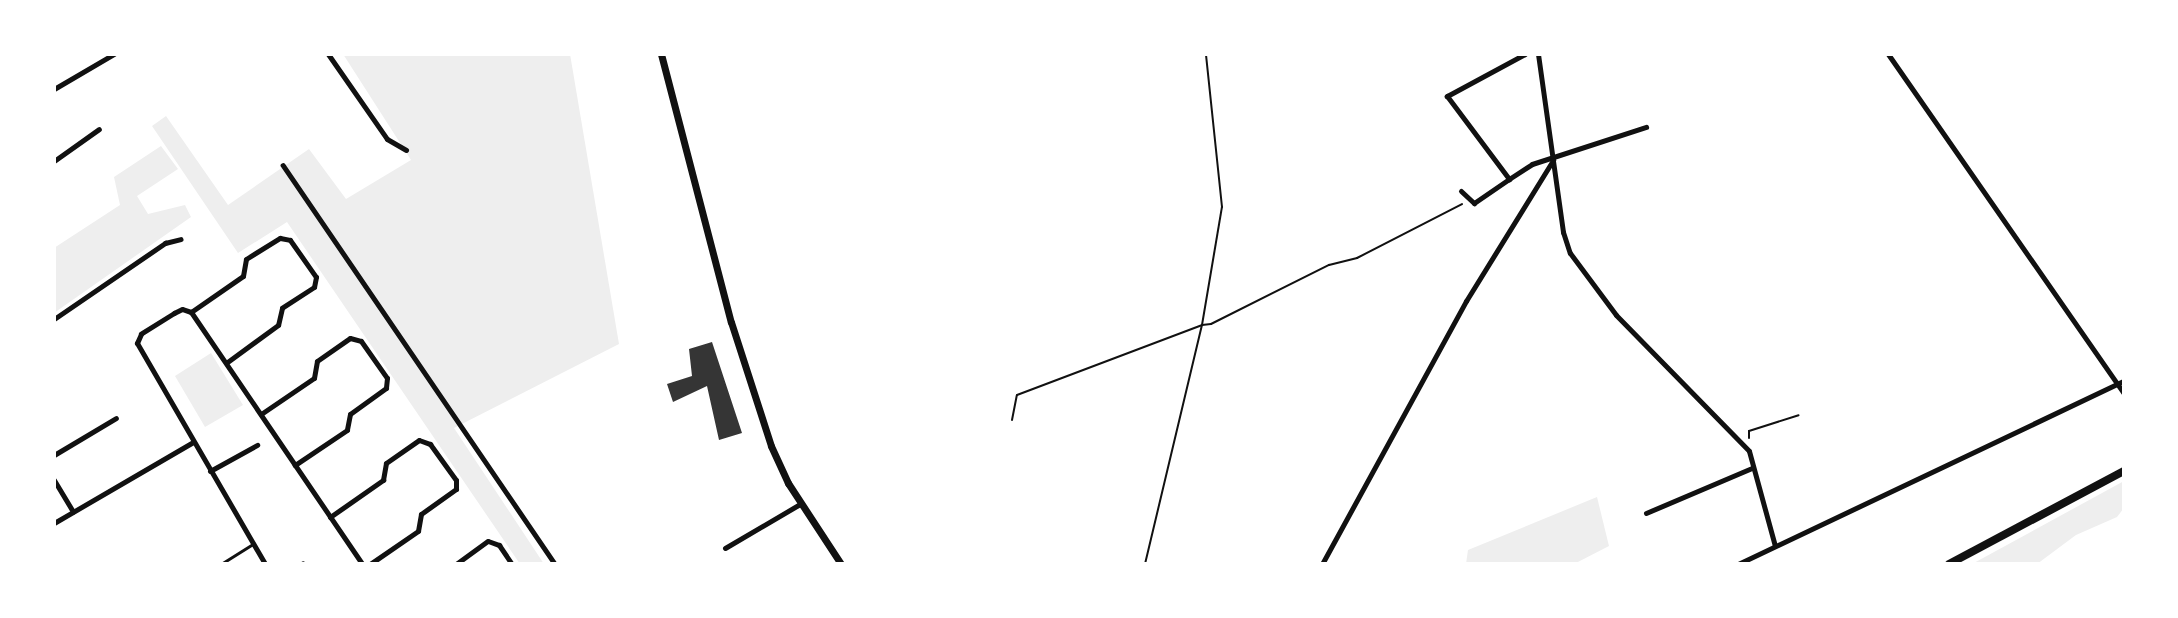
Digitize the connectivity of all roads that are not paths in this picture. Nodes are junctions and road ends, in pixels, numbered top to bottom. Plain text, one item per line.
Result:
1 (328, 54) edge
2 (661, 54) edge
3 (1525, 54) edge
4 (1538, 54) edge
5 (1888, 54) edge
6 (110, 55) edge
7 (54, 89) edge
8 (1646, 127) dead end
9 (99, 129) dead end
10 (406, 150) dead end
11 (1553, 160) junction
12 (54, 161) edge
13 (283, 165) dead end
14 (1509, 179) junction
15 (1461, 191) dead end
16 (181, 239) dead end
17 (191, 312) junction
18 (54, 319) edge
19 (226, 363) junction
20 (2124, 381) edge
21 (2115, 385) junction
22 (2124, 393) edge
23 (261, 414) junction
24 (116, 418) dead end
25 (193, 442) junction
26 (257, 445) dead end
27 (54, 455) edge
28 (295, 465) junction
29 (1752, 468) junction
30 (211, 471) junction
31 (2124, 471) edge
32 (54, 480) edge
33 (800, 504) junction
34 (73, 512) junction
35 (1646, 513) dead end
36 (330, 517) junction
37 (54, 523) edge
38 (253, 544) junction
39 (1775, 546) junction
40 (724, 548) dead end
41 (177, 564) edge
42 (195, 564) edge
43 (221, 564) edge
44 (265, 564) edge
45 (362, 564) edge
46 (370, 564) edge
47 (456, 564) edge
48 (512, 564) edge
49 (555, 564) edge
50 (841, 564) edge
51 (1322, 564) edge
52 (1738, 564) edge
53 (1949, 564) edge

1 - 10 street
2 - 33 street
3 - 14 street
4 - 11 street
5 - 21 street
6 - 7 street
8 - 11 street
9 - 12 street
11 - 14 street
11 - 29 street
11 - 51 street
13 - 49 street
14 - 15 street
16 - 18 street
17 - 19 street
17 - 19 street
17 - 25 street
19 - 23 street
20 - 21 street
21 - 22 street
21 - 39 street
23 - 28 street
23 - 28 street
24 - 27 street
25 - 30 street
25 - 34 street
26 - 30 street
28 - 36 street
29 - 35 street
29 - 39 street
30 - 38 street
31 - 53 main road
32 - 34 street
33 - 40 street
33 - 50 street
34 - 37 street
36 - 45 street
36 - 46 street
38 - 43 lane
38 - 44 street
39 - 52 street
41 - 42 street
47 - 48 street

